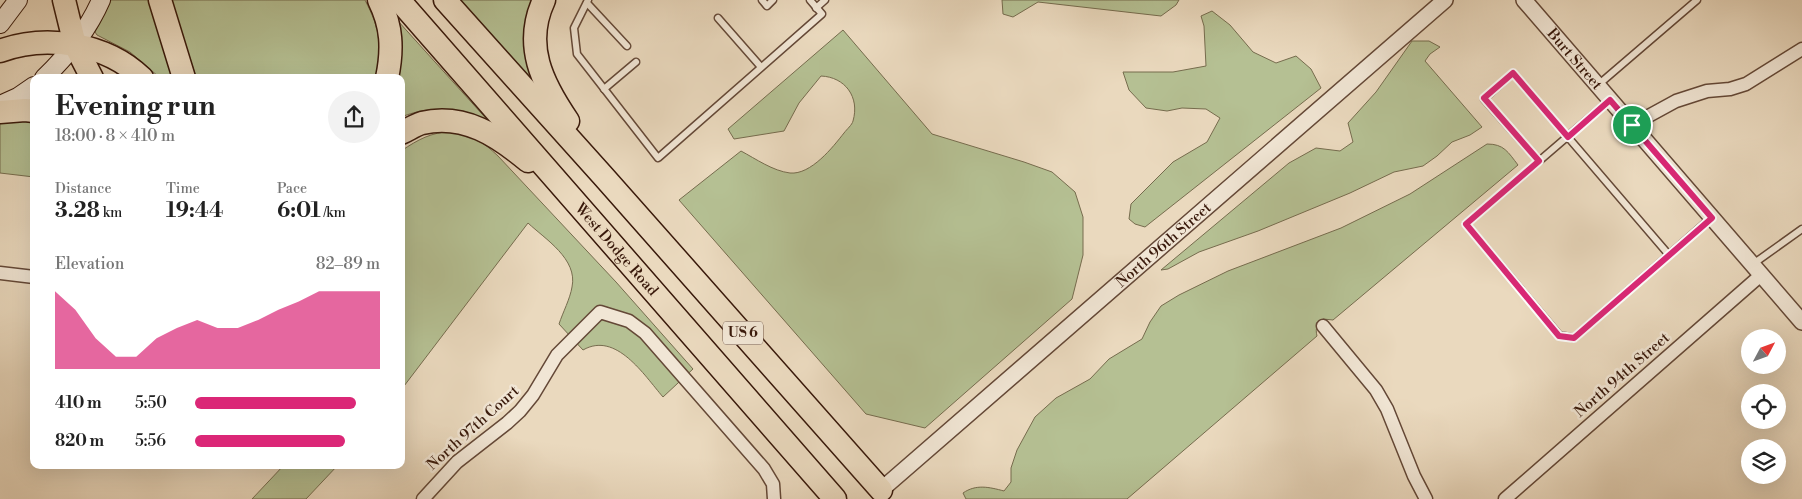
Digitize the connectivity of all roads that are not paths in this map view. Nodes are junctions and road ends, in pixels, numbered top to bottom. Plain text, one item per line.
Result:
1 (18, 0) edge
2 (64, 0) edge
3 (101, 0) edge
4 (160, 0) edge
5 (378, 0) edge
6 (399, 0) edge
7 (445, 0) edge
8 (544, 0) edge
9 (762, 0) edge
10 (774, 0) edge
11 (810, 0) edge
12 (825, 0) edge
13 (1445, 0) edge
14 (1524, 0) edge
15 (1697, 0) edge
16 (587, 1) edge
17 (816, 8) junction
18 (718, 18) dead end
19 (0, 24) edge
20 (75, 45) junction
21 (627, 46) dead end
22 (0, 51) edge
23 (1801, 53) edge
24 (636, 62) dead end
25 (761, 67) junction
26 (48, 74) edge
27 (90, 74) edge
28 (137, 74) edge
29 (183, 74) edge
30 (388, 74) edge
31 (1598, 85) junction
32 (30, 89) edge
33 (604, 89) junction
34 (1610, 100) junction
35 (0, 106) edge
36 (30, 111) edge
37 (0, 112) edge
38 (1632, 125) junction
39 (405, 131) edge
40 (1568, 137) junction
41 (1539, 161) junction
42 (604, 177) junction
43 (575, 201) junction
44 (1712, 218) junction
45 (1802, 229) edge
46 (1669, 255) junction
47 (1757, 270) junction
48 (0, 273) edge
49 (30, 276) edge
50 (1802, 322) edge
51 (1323, 326) dead end
52 (881, 490) joint
53 (423, 499) edge
54 (774, 499) edge
55 (834, 499) edge
56 (1426, 499) edge
57 (1505, 499) edge

1 - 19 main road
2 - 20 highway
3 - 20 main road
4 - 29 highway
5 - 30 highway
6 - 43 highway, West Dodge Road / US 6
7 - 42 highway, US 6
8 - 42 highway
9 - 10 lane
11 - 17 lane
12 - 17 lane
13 - 52 street, North 96th Street
14 - 31 street, Burt Street
15 - 31 lane
16 - 21 lane
16 - 33 lane
17 - 25 lane
18 - 25 lane
20 - 22 highway
20 - 26 main road
20 - 27 highway
20 - 28 highway
23 - 38 street
24 - 33 lane
25 - 33 lane
31 - 34 street, Burt Street
32 - 35 main road
34 - 38 street, Burt Street
34 - 40 lane
36 - 37 highway
38 - 44 street, Burt Street
39 - 43 highway
40 - 41 lane
40 - 41 lane
40 - 46 lane
41 - 46 lane
42 - 52 highway, US 6
43 - 55 highway, West Dodge Road / US 6
44 - 46 lane
44 - 47 street, Burt Street
45 - 47 lane
47 - 50 street, Burt Street
47 - 57 street, North 94th Street
48 - 49 street
51 - 56 street
53 - 54 street, North 97th Court

